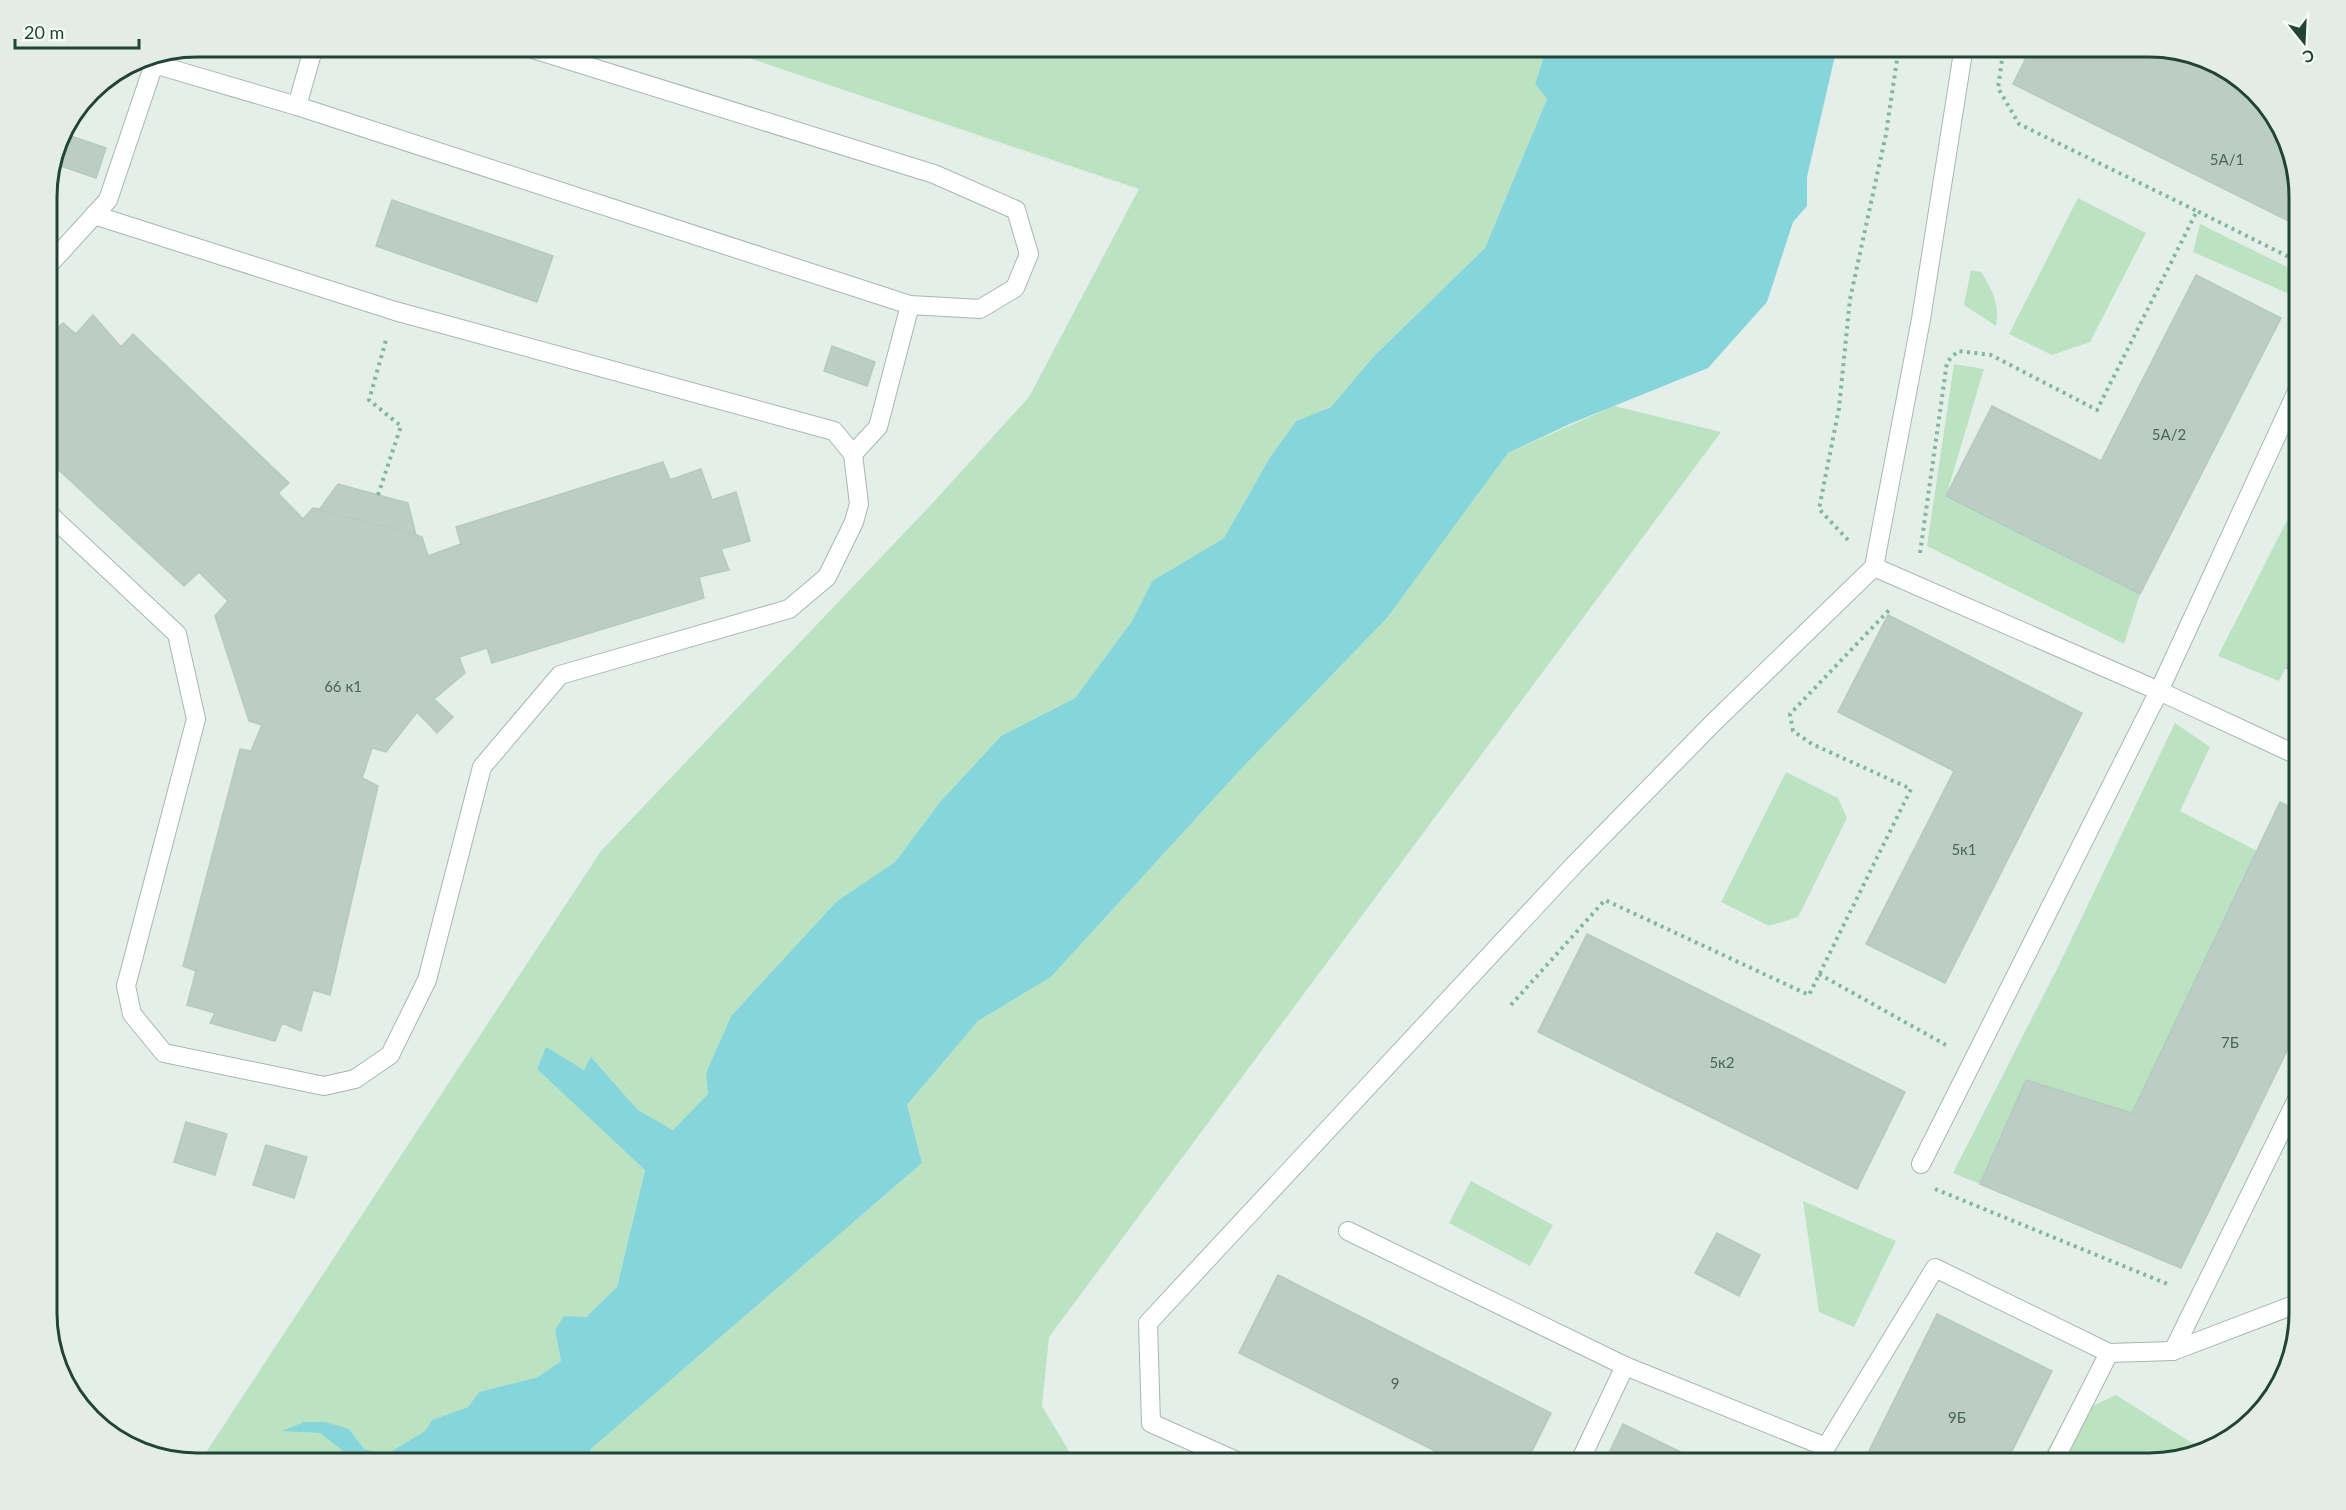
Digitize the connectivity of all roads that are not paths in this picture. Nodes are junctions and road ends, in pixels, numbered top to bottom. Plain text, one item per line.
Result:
1 (311, 57) edge
2 (559, 57) edge
3 (1962, 57) edge
4 (155, 63) edge
5 (145, 67) edge
6 (297, 106) junction
7 (94, 215) junction
8 (57, 256) edge
9 (910, 305) junction
10 (2289, 411) edge
11 (854, 454) junction
12 (57, 521) edge
13 (1874, 567) junction
14 (2159, 691) junction
15 (2289, 751) edge
16 (2289, 1117) edge
17 (1921, 1164) dead end
18 (1348, 1231) dead end
19 (2289, 1307) edge
20 (2173, 1351) junction
21 (2109, 1353) junction
22 (1625, 1366) junction
23 (1217, 1453) edge
24 (1584, 1453) edge
25 (2059, 1453) edge

1 - 6 street
2 - 9 street
3 - 13 street
4 - 6 street
5 - 7 street
6 - 9 street
7 - 8 street
7 - 11 street
9 - 11 street
10 - 14 street
11 - 12 street
13 - 14 street
13 - 23 street
14 - 15 street
14 - 17 street
16 - 20 street
18 - 22 street
19 - 20 street
20 - 21 street
21 - 22 street
21 - 25 street
22 - 24 street

